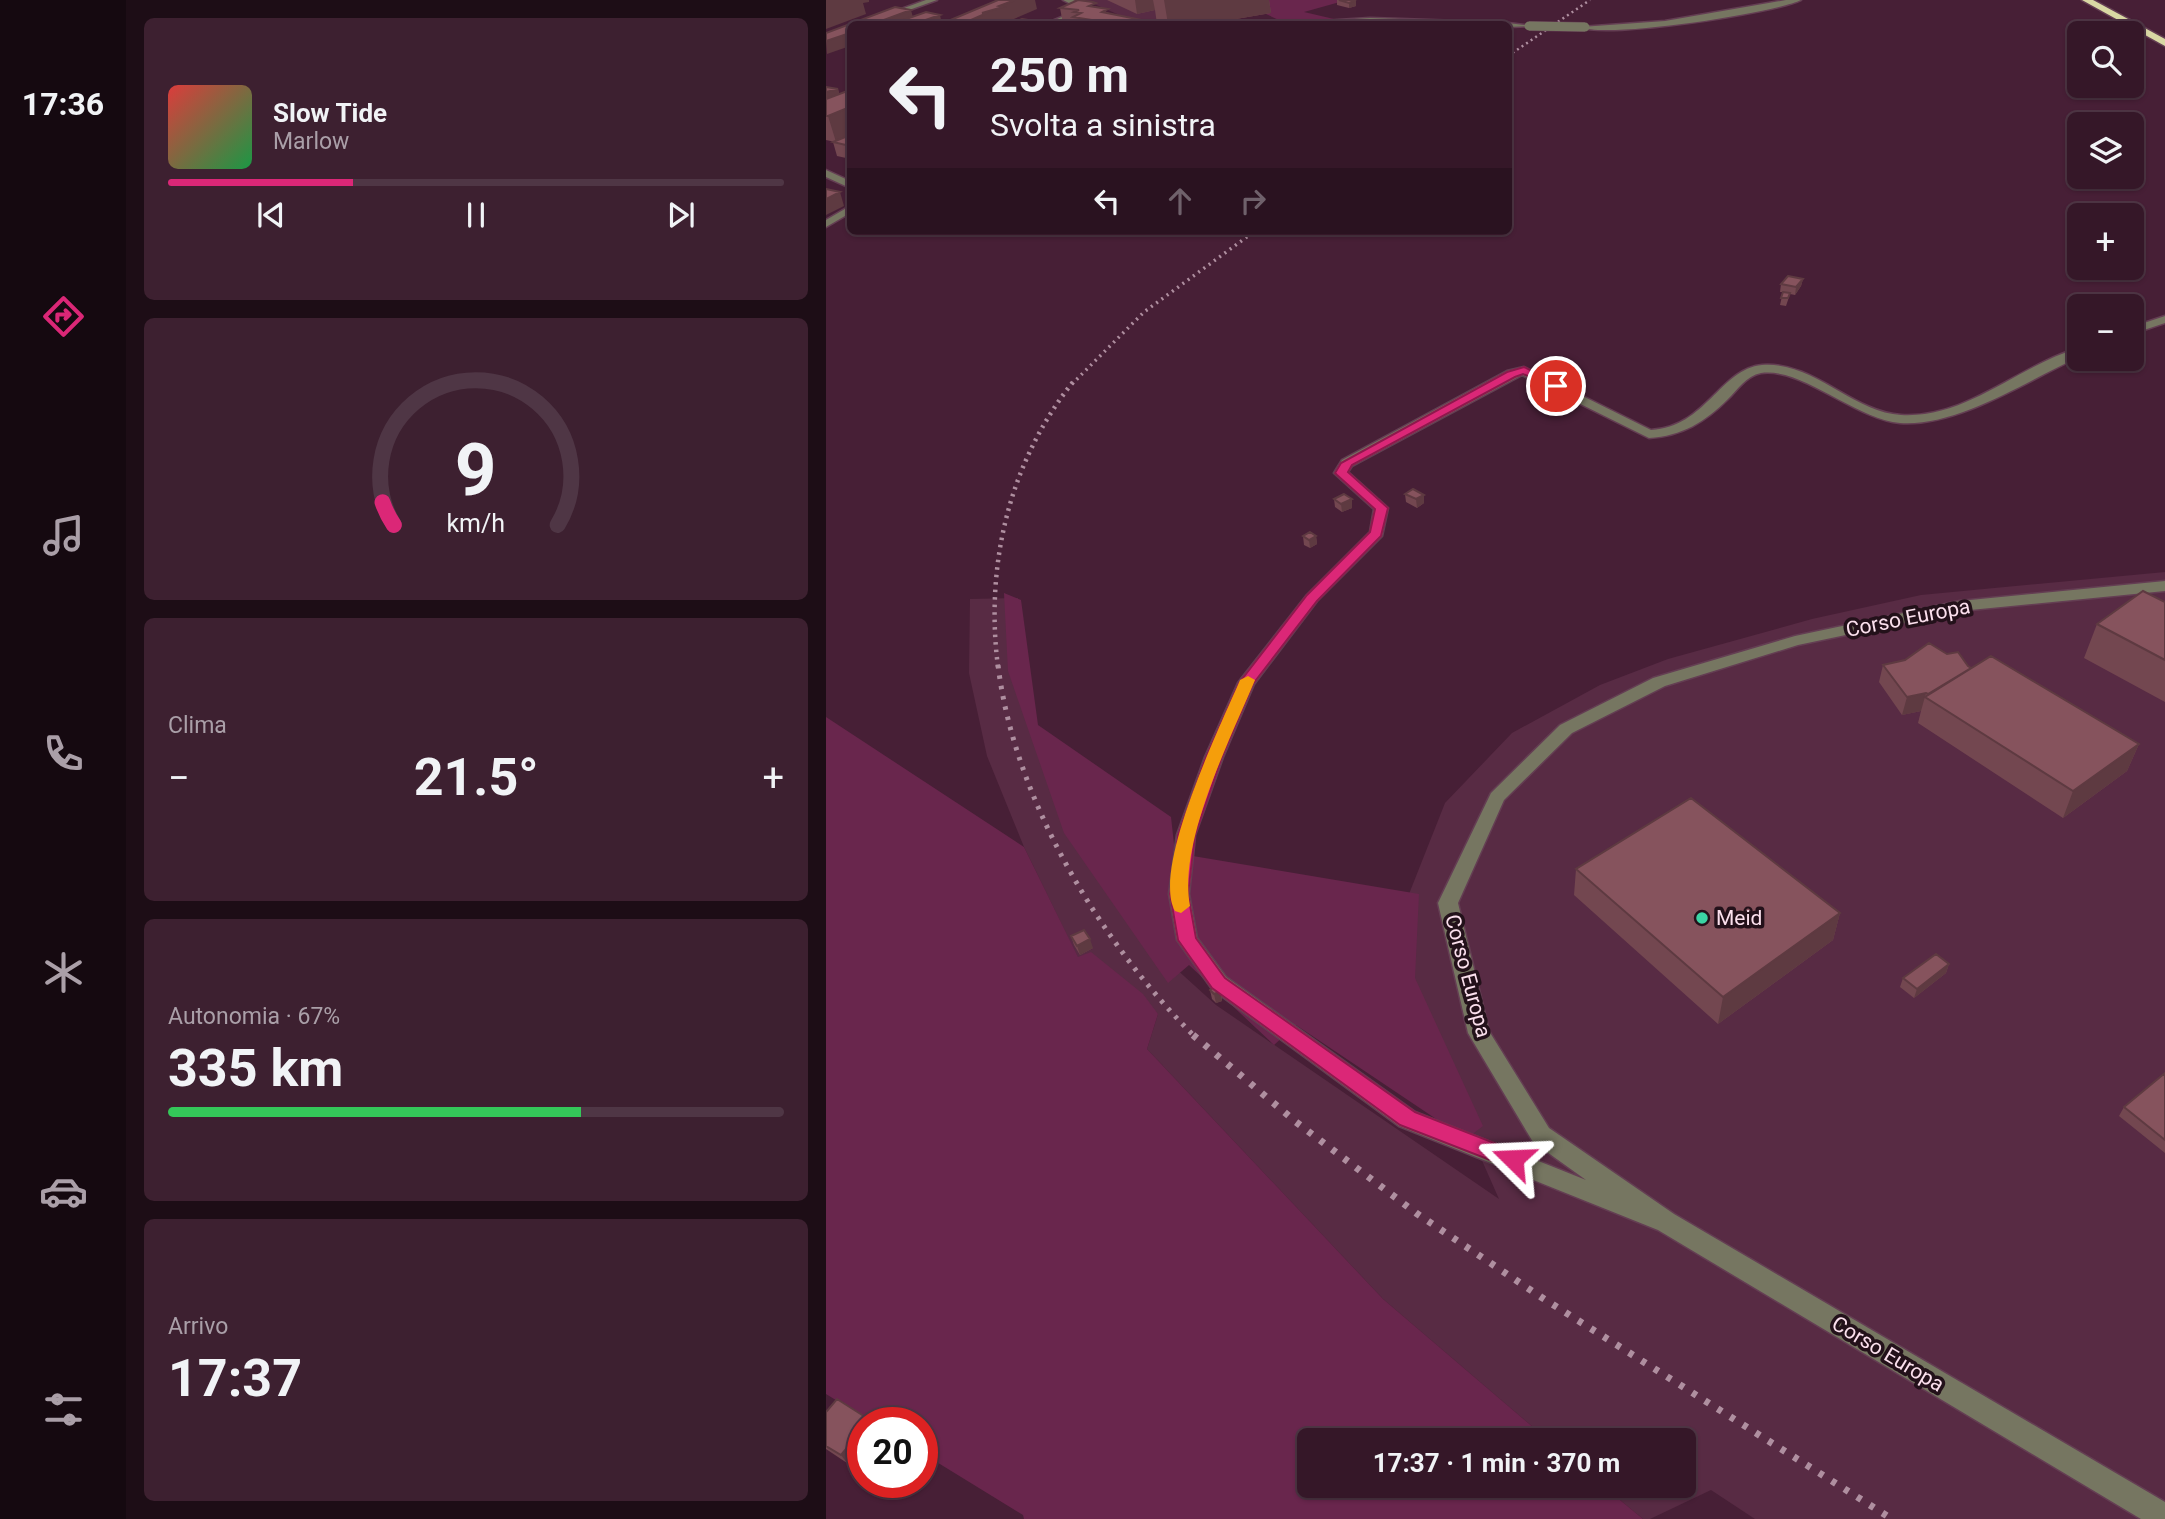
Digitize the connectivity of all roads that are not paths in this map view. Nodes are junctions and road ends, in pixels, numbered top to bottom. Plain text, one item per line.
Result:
1 (933, 0) edge
2 (1067, 0) edge
3 (1797, 0) edge
4 (2086, 0) edge
5 (1088, 9) junction
6 (873, 21) edge
7 (1056, 21) edge
8 (1115, 21) edge
9 (1347, 21) edge
10 (1400, 21) edge
11 (1512, 25) edge
12 (2165, 43) edge
13 (826, 173) edge
14 (847, 181) edge
15 (847, 211) edge
16 (826, 224) edge
17 (2165, 319) edge
18 (2144, 327) edge
19 (2067, 358) edge
20 (2165, 586) edge
21 (1666, 1222) junction
22 (2165, 1518) edge

1 - 6 street
2 - 5 street
3 - 11 street, bridge
4 - 12 highway
5 - 7 street
5 - 8 street
9 - 10 street
13 - 14 street
15 - 16 street
17 - 18 street
19 - 21 street
20 - 21 street, Corso Europa
21 - 22 street, Corso Europa

